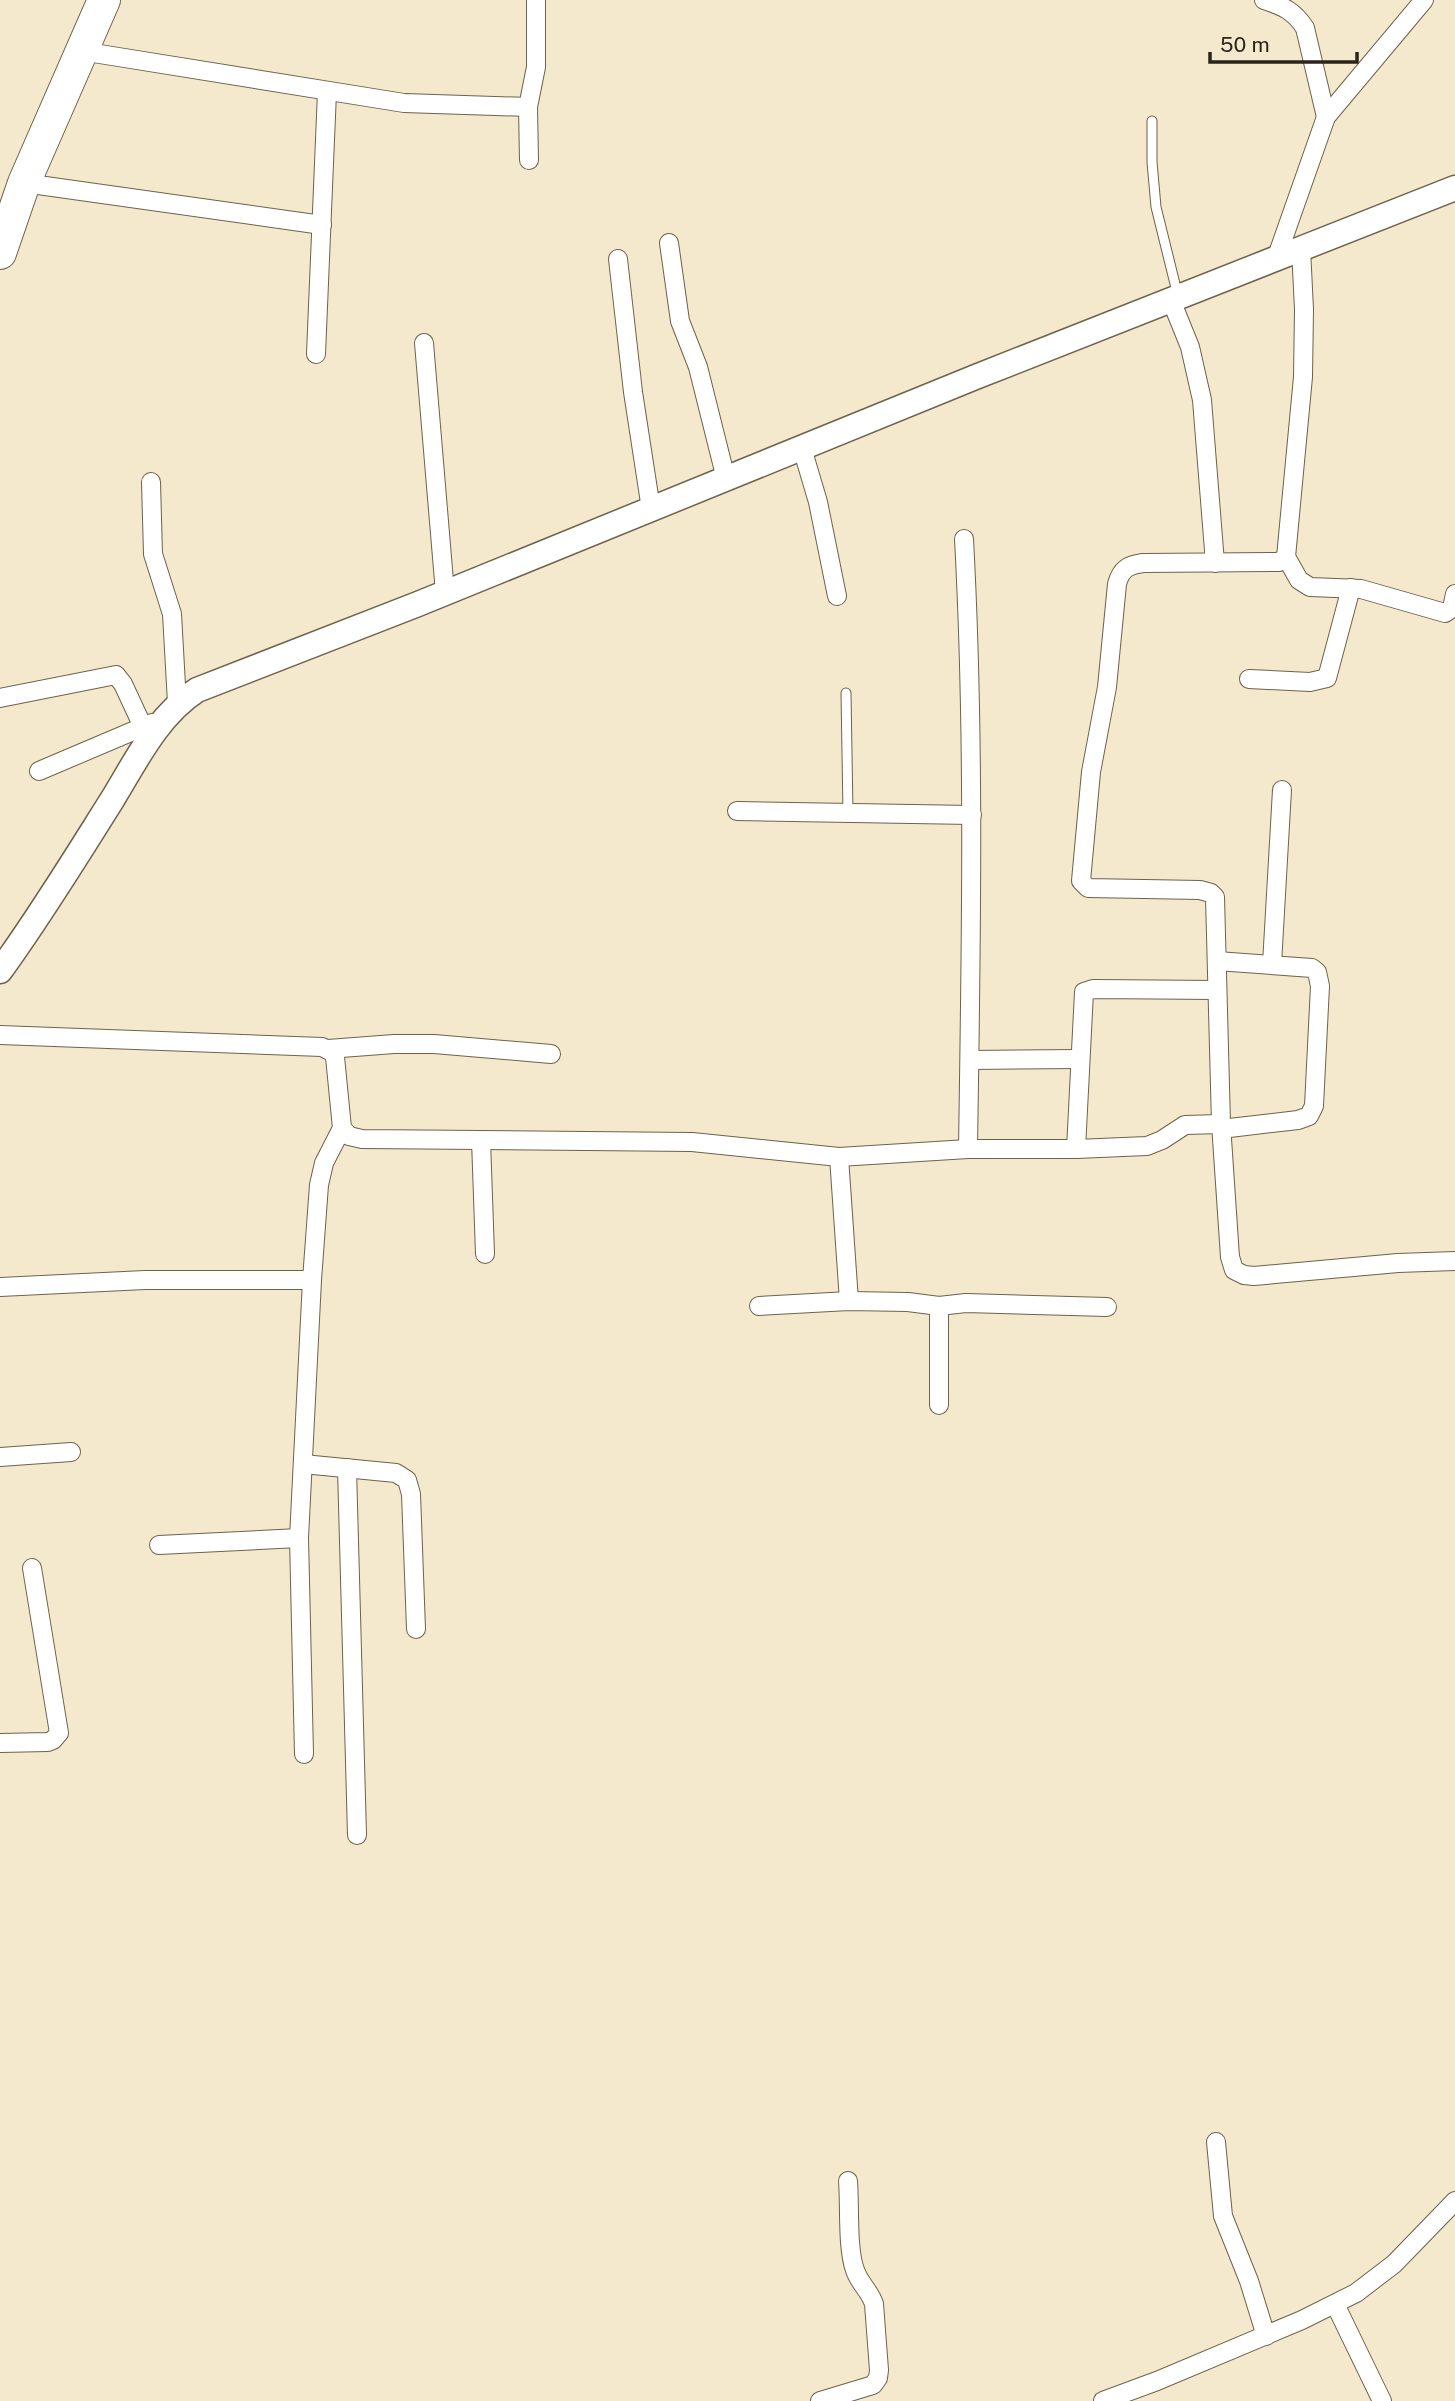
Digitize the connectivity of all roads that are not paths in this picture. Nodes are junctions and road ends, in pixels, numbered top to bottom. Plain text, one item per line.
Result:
1 (104, 0) edge
2 (536, 0) edge
3 (1267, 0) edge
4 (1424, 0) edge
5 (81, 51) junction
6 (327, 92) junction
7 (528, 107) junction
8 (1326, 117) junction
9 (1152, 121) dead end
10 (528, 160) dead end
11 (24, 183) junction
12 (1455, 188) edge
13 (322, 225) junction
14 (669, 243) dead end
15 (1301, 249) junction
16 (0, 253) edge
17 (618, 259) dead end
18 (1276, 259) junction
19 (1174, 299) junction
20 (424, 343) dead end
21 (316, 354) dead end
22 (802, 448) junction
23 (726, 479) junction
24 (151, 482) dead end
25 (651, 509) junction
26 (964, 539) dead end
27 (1286, 557) junction
28 (1215, 562) junction
29 (1351, 588) junction
30 (445, 593) junction
31 (1455, 594) edge
32 (837, 596) dead end
33 (1450, 620) edge
34 (1249, 679) dead end
35 (846, 693) dead end
36 (0, 698) edge
37 (162, 716) junction
38 (39, 771) dead end
39 (1282, 790) dead end
40 (737, 811) dead end
41 (848, 813) junction
42 (972, 815) junction
43 (1217, 961) junction
44 (1272, 964) junction
45 (0, 971) edge
46 (1217, 990) junction
47 (0, 1035) edge
48 (328, 1049) junction
49 (551, 1054) dead end
50 (1080, 1059) junction
51 (970, 1060) junction
52 (1221, 1127) junction
53 (342, 1128) junction
54 (481, 1140) junction
55 (968, 1149) junction
56 (1076, 1149) junction
57 (839, 1157) junction
58 (485, 1254) dead end
59 (1455, 1261) edge
60 (312, 1280) junction
61 (0, 1287) edge
62 (849, 1301) junction
63 (759, 1306) dead end
64 (939, 1306) junction
65 (1107, 1307) dead end
66 (939, 1405) dead end
67 (71, 1452) dead end
68 (0, 1457) edge
69 (303, 1464) junction
70 (347, 1468) junction
71 (299, 1538) junction
72 (159, 1545) dead end
73 (32, 1567) dead end
74 (415, 1629) dead end
75 (0, 1743) edge
76 (304, 1754) dead end
77 (357, 1835) dead end
78 (1216, 2142) dead end
79 (848, 2181) dead end
80 (1455, 2201) edge
81 (1335, 2304) junction
82 (1266, 2336) junction
83 (820, 2401) edge
84 (1103, 2401) edge
85 (1382, 2401) edge

1 - 5 highway
2 - 7 street
3 - 8 street
4 - 8 street
5 - 6 street
5 - 11 highway
6 - 7 street
6 - 13 street
7 - 10 street
8 - 18 street
9 - 19 lane
11 - 13 street
11 - 16 highway
12 - 15 street
13 - 21 street
14 - 23 street
15 - 18 street
15 - 27 street
17 - 25 street
18 - 19 street
19 - 22 street
19 - 28 street
20 - 30 street
22 - 23 street
22 - 32 street
23 - 25 street
24 - 37 street
25 - 30 street
26 - 42 street
27 - 28 street
27 - 29 street
28 - 43 street
29 - 33 street
29 - 34 street
30 - 37 street
31 - 33 street
35 - 41 lane
36 - 37 street
37 - 38 street
37 - 45 street
39 - 44 street
40 - 41 street
41 - 42 street
42 - 51 street
43 - 44 street
43 - 46 street
44 - 52 street
46 - 50 street
46 - 52 street
47 - 48 street
48 - 49 street
48 - 53 street
50 - 51 street
50 - 56 street
51 - 55 street
52 - 56 street
52 - 59 street
53 - 54 street
53 - 60 street
54 - 57 street
54 - 58 street
55 - 56 street
55 - 57 street
57 - 62 street
60 - 61 street
60 - 69 street
62 - 63 street
62 - 64 street
64 - 65 street
64 - 66 street
67 - 68 street
69 - 70 street
69 - 71 street
70 - 74 street
70 - 77 street
71 - 72 street
71 - 76 street
73 - 75 street
78 - 82 street
79 - 83 street
80 - 81 street
81 - 82 street
81 - 85 street
82 - 84 street

